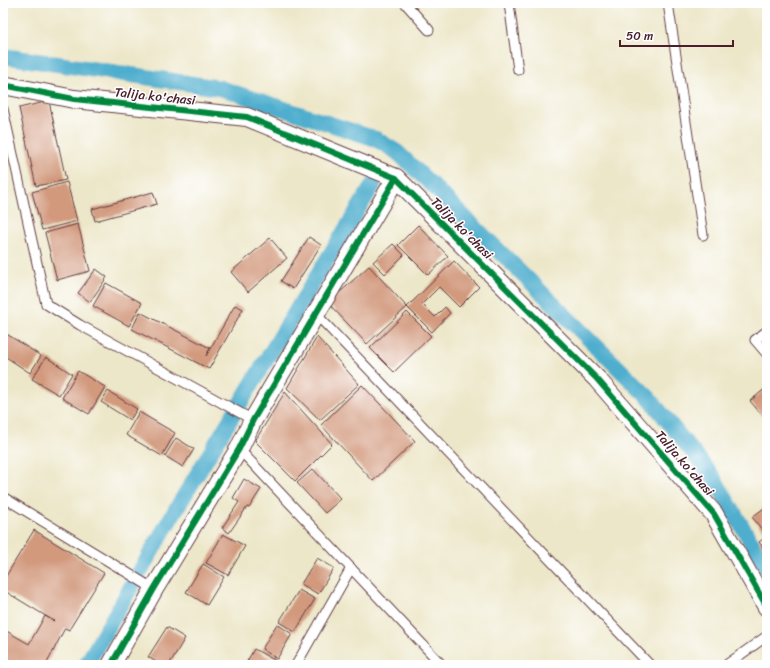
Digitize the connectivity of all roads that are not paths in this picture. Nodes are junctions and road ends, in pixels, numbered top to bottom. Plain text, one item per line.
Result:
1 (405, 3) edge
2 (509, 3) edge
3 (668, 3) edge
4 (430, 30) dead end
5 (518, 70) dead end
6 (3, 86) edge
7 (3, 110) edge
8 (396, 178) junction
9 (703, 235) dead end
10 (316, 314) junction
11 (767, 331) edge
12 (767, 354) edge
13 (252, 420) junction
14 (239, 449) junction
15 (3, 497) edge
16 (351, 568) junction
17 (154, 589) junction
18 (767, 607) edge
19 (767, 636) edge
20 (111, 665) edge
21 (296, 665) edge
22 (442, 665) edge
23 (650, 665) edge
24 (726, 665) edge

1 - 4 lane
2 - 5 lane
3 - 9 lane
6 - 8 street, Talija ko'chasi
7 - 13 lane
8 - 10 street
8 - 18 street, Talija ko'chasi
10 - 13 street
10 - 23 lane
11 - 12 lane
13 - 14 street
14 - 16 lane
14 - 17 street
15 - 17 lane
16 - 21 lane
16 - 22 lane
17 - 20 street
19 - 24 lane

